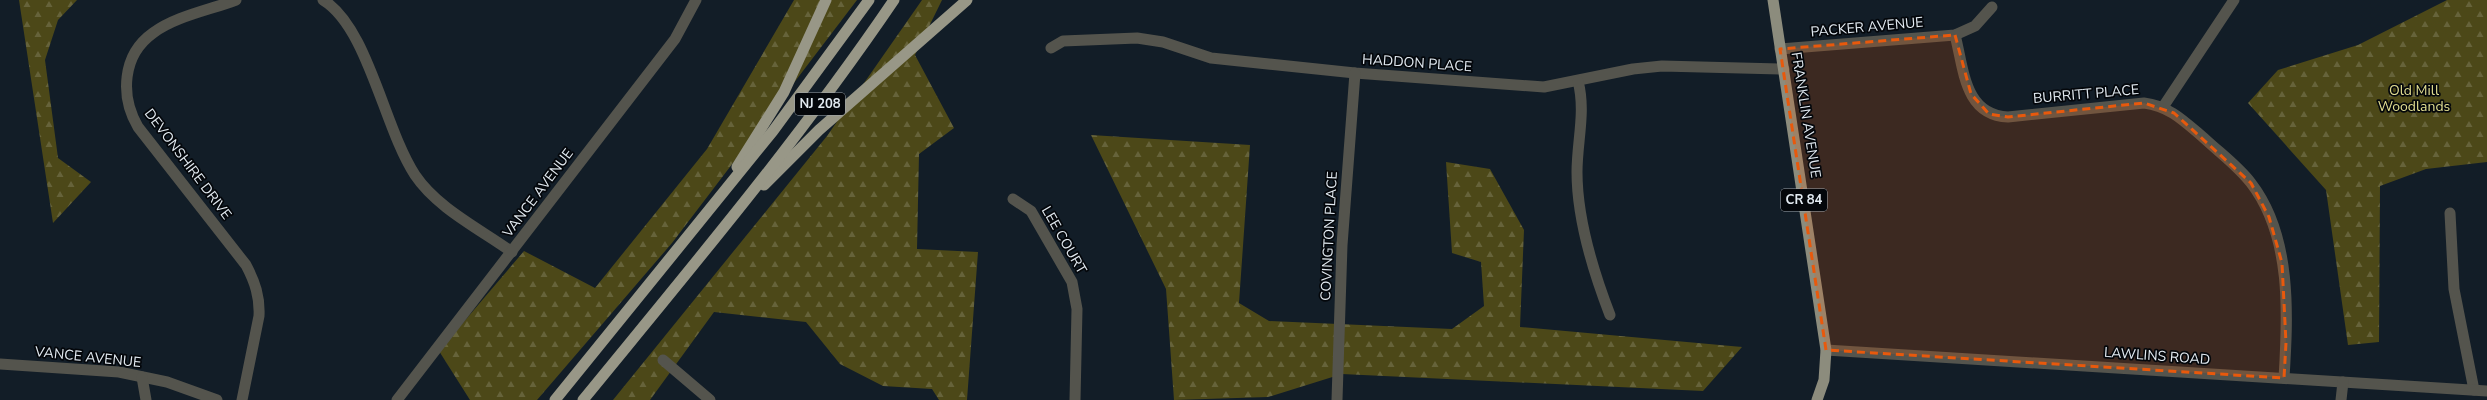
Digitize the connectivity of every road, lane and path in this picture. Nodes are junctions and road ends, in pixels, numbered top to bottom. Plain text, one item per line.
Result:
1 (236, 0) edge
2 (323, 0) edge
3 (696, 0) edge
4 (826, 0) edge
5 (869, 0) edge
6 (894, 0) edge
7 (967, 0) edge
8 (1773, 0) edge
9 (2234, 0) edge
10 (1992, 7) dead end
11 (1955, 35) junction
12 (1051, 48) dead end
13 (1780, 49) junction
14 (1784, 69) junction
15 (1355, 73) junction
16 (1578, 81) junction
17 (2163, 107) junction
18 (1013, 199) dead end
19 (716, 202) junction
20 (741, 205) junction
21 (2450, 213) dead end
22 (512, 252) junction
23 (1610, 315) dead end
24 (1826, 350) junction
25 (663, 360) dead end
26 (0, 364) edge
27 (142, 377) junction
28 (2284, 378) junction
29 (2343, 382) junction
30 (2474, 390) junction
31 (2487, 391) edge
32 (146, 400) edge
33 (217, 400) edge
34 (242, 400) edge
35 (397, 400) edge
36 (555, 400) edge
37 (583, 400) edge
38 (710, 400) edge
39 (1075, 400) edge
40 (1337, 400) edge
41 (1817, 400) edge
42 (2341, 400) edge

1 - 34 street, DEVONSHIRE DRIVE
2 - 22 street
3 - 22 street, VANCE AVENUE
4 - 19 highway
5 - 19 highway, NJ 208
6 - 20 highway, NJ 208
7 - 20 highway
8 - 13 main road, FRANKLIN AVENUE / CR 84
9 - 17 street
10 - 11 street, PACKER AVENUE
11 - 13 street, PACKER AVENUE
11 - 17 street, BURRITT PLACE
12 - 15 street, HADDON PLACE
13 - 14 main road, FRANKLIN AVENUE / CR 84
14 - 16 street, HADDON PLACE
14 - 24 main road, FRANKLIN AVENUE / CR 84
15 - 16 street, HADDON PLACE
15 - 40 street, COVINGTON PLACE
16 - 23 street
17 - 28 street, BURRITT PLACE
18 - 39 street, LEE COURT
19 - 36 highway, NJ 208
20 - 37 highway, NJ 208
21 - 30 street
22 - 35 street, VANCE AVENUE
24 - 28 street, LAWLINS ROAD
24 - 41 main road, FRANKLIN AVENUE / CR 84
25 - 38 street
26 - 27 street, VANCE AVENUE
27 - 32 street
27 - 33 street, VANCE AVENUE
28 - 29 street, LAWLINS ROAD
29 - 30 street, LAWLINS ROAD
29 - 42 street
30 - 31 street, LAWLINS ROAD

